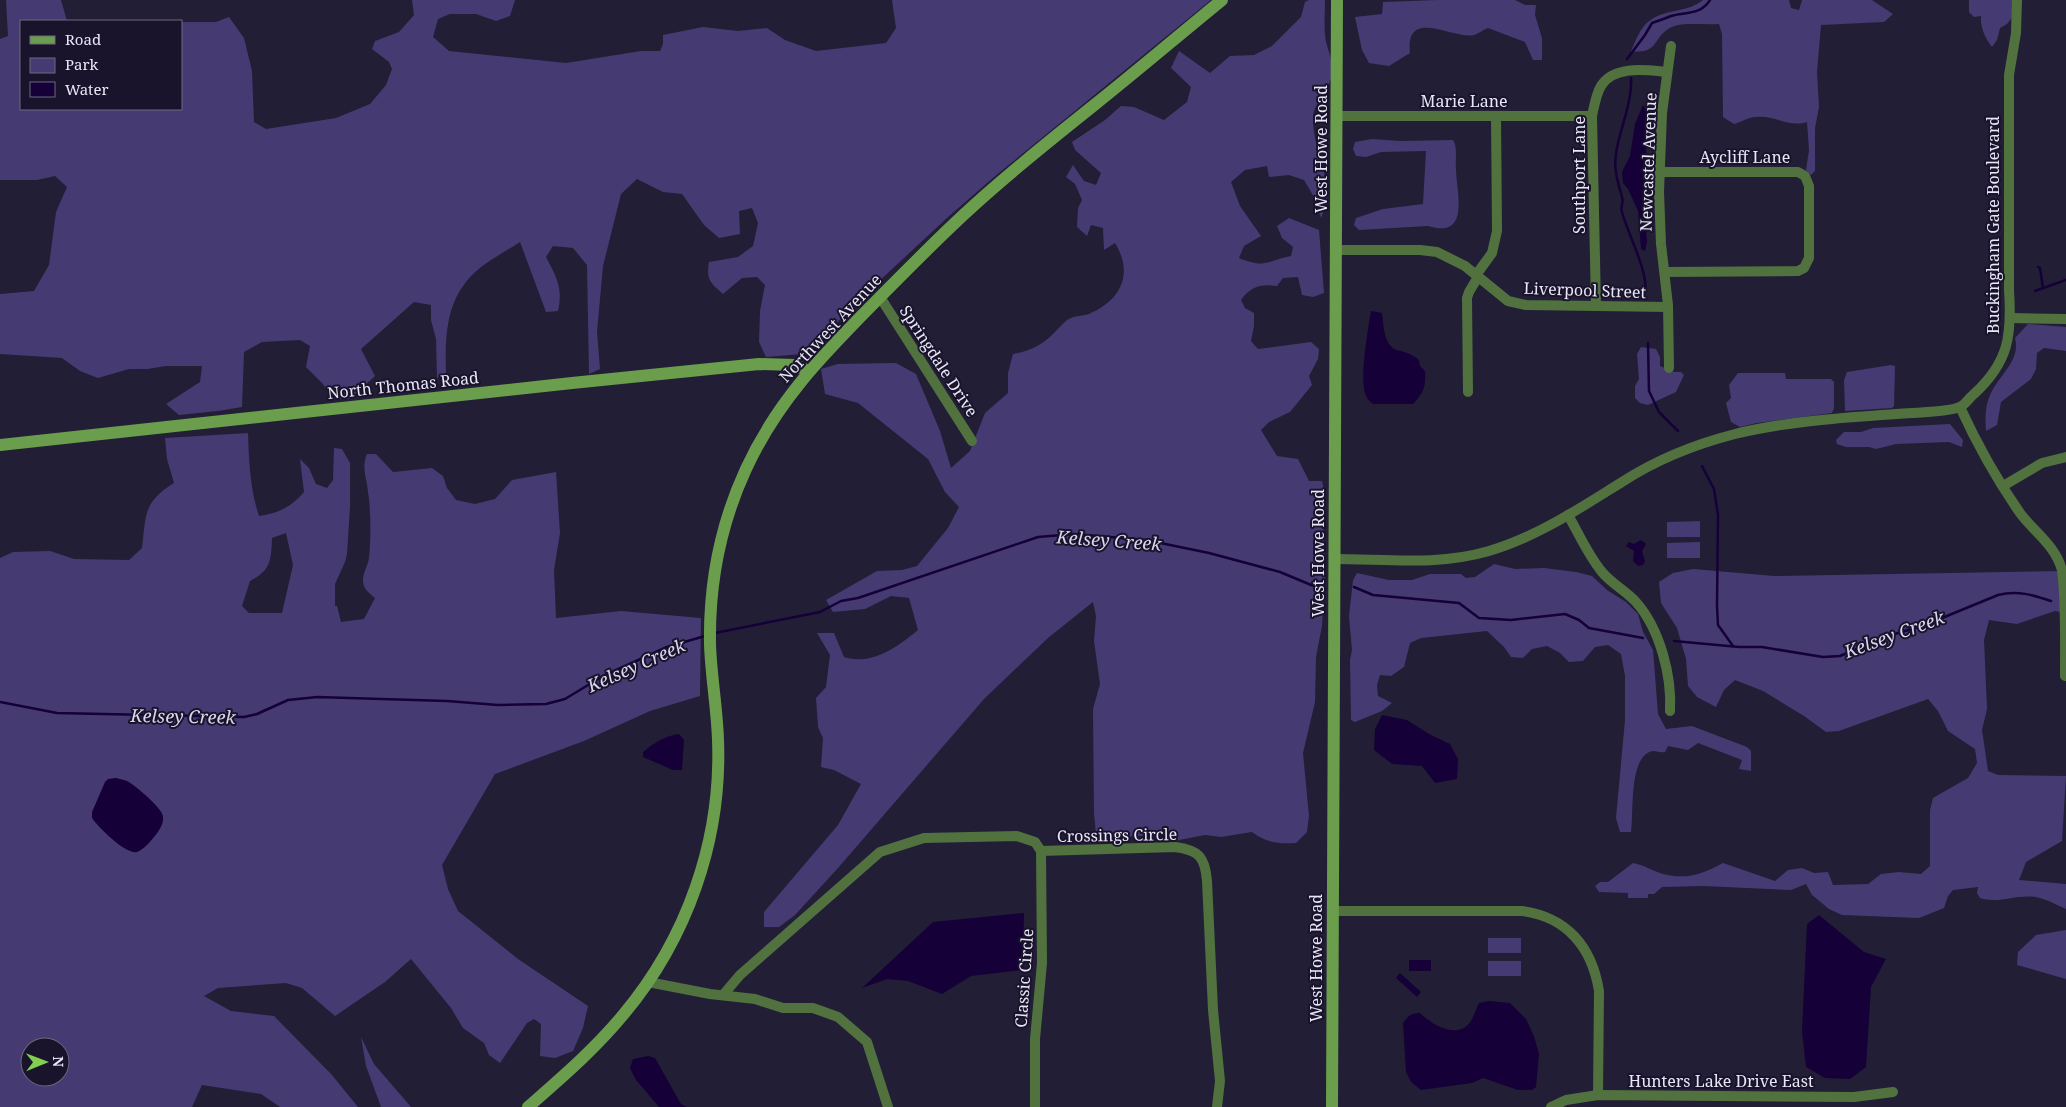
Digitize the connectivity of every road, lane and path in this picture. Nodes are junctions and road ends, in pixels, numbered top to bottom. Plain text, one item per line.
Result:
1 (1222, 0) edge
2 (1337, 0) edge
3 (2017, 0) edge
4 (1671, 46) dead end
5 (1666, 72) junction
6 (1337, 116) junction
7 (1496, 116) junction
8 (1592, 116) junction
9 (1660, 172) junction
10 (1337, 250) junction
11 (1665, 272) junction
12 (1477, 276) junction
13 (880, 297) junction
14 (1596, 306) junction
15 (1668, 307) junction
16 (2011, 318) junction
17 (2066, 319) edge
18 (1669, 368) dead end
19 (808, 371) junction
20 (1468, 392) dead end
21 (1960, 407) junction
22 (972, 441) dead end
23 (0, 444) edge
24 (2066, 457) edge
25 (2003, 486) junction
26 (1568, 515) junction
27 (1334, 559) junction
28 (2065, 676) edge
29 (1670, 711) dead end
30 (1041, 852) junction
31 (1332, 910) junction
32 (648, 982) junction
33 (723, 995) junction
34 (1893, 1092) dead end
35 (1598, 1095) junction
36 (534, 1105) edge
37 (888, 1107) edge
38 (1035, 1107) edge
39 (1217, 1107) edge
40 (1332, 1107) edge
41 (1551, 1107) edge

1 - 13 street, Northwest Avenue
2 - 6 street, West Howe Road
3 - 16 street, Buckingham Gate Boulevard
4 - 5 street, Newcastel Avenue
5 - 8 street, Southport Lane
5 - 9 street, Newcastel Avenue
6 - 7 street, Marie Lane
6 - 10 street, West Howe Road
7 - 8 street, Marie Lane
7 - 12 street
8 - 14 street, Southport Lane
9 - 11 street, Newcastel Avenue
9 - 11 street, Aycliff Lane
10 - 12 street, Liverpool Street
10 - 27 street, West Howe Road
11 - 15 street, Newcastel Avenue
12 - 14 street, Liverpool Street
12 - 20 street
13 - 19 street, Northwest Avenue
13 - 22 street, Springdale Drive
14 - 15 street, Liverpool Street
15 - 18 street, Newcastel Avenue
16 - 17 street
16 - 21 street, Buckingham Gate Boulevard
19 - 23 street, North Thomas Road
19 - 32 street, Northwest Avenue
21 - 25 street
21 - 26 street
24 - 25 street
25 - 28 street
26 - 27 street
26 - 29 street
27 - 31 street, West Howe Road
30 - 33 street, Crossings Circle
30 - 38 street, Classic Circle
30 - 39 street, Crossings Circle
31 - 35 street
31 - 40 street, West Howe Road
32 - 33 street
32 - 36 street, Northwest Avenue
33 - 37 street
34 - 35 street, Hunters Lake Drive East
35 - 41 street, Hunters Lake Drive East

